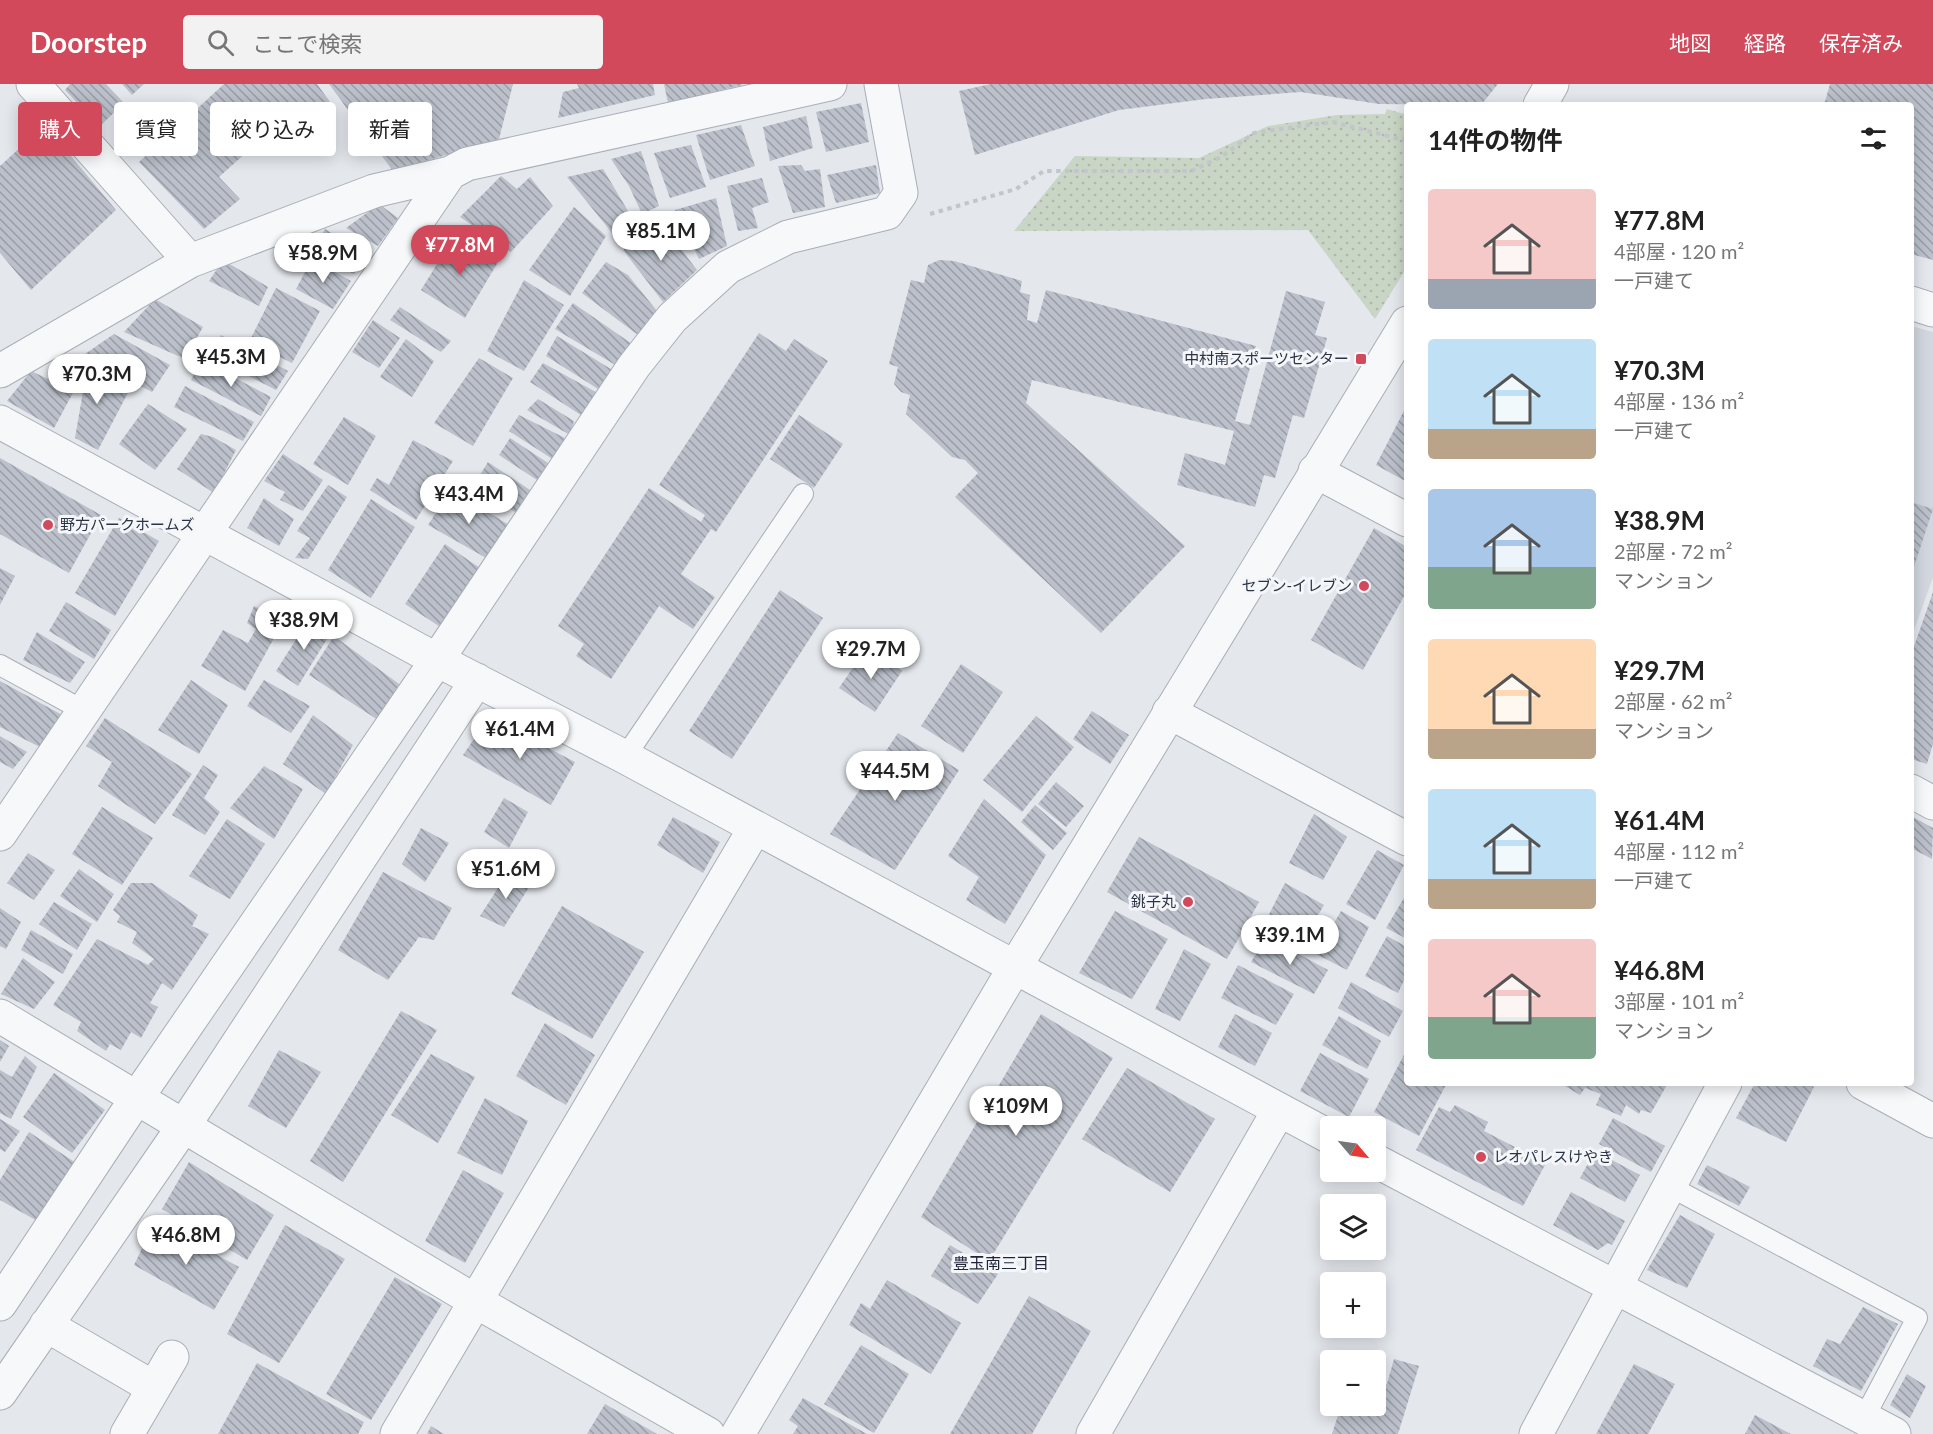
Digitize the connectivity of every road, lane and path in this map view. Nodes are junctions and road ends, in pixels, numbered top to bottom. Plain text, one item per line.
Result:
1 (33, 84) edge
2 (830, 84) edge
3 (881, 84) edge
4 (1552, 84) edge
5 (1542, 102) edge
6 (1404, 140) edge
7 (450, 173) junction
8 (927, 214) dead end
9 (190, 261) junction
10 (1914, 304) edge
11 (1933, 310) edge
12 (1404, 327) edge
13 (0, 370) edge
14 (0, 422) edge
15 (1315, 471) junction
16 (803, 494) dead end
17 (1404, 518) edge
18 (206, 534) junction
19 (437, 660) junction
20 (0, 665) edge
21 (477, 680) junction
22 (84, 711) junction
23 (1169, 712) junction
24 (626, 757) junction
25 (1914, 793) edge
26 (1933, 803) edge
27 (755, 828) junction
28 (0, 834) edge
29 (1404, 837) edge
30 (1015, 967) junction
31 (0, 1016) edge
32 (1723, 1086) edge
33 (1869, 1086) edge
34 (136, 1099) junction
35 (1279, 1110) junction
36 (1933, 1120) edge
37 (183, 1127) junction
38 (1320, 1132) edge
39 (1386, 1166) edge
40 (1669, 1186) junction
41 (1617, 1287) junction
42 (477, 1302) junction
43 (0, 1304) edge
44 (46, 1325) junction
45 (172, 1357) dead end
46 (154, 1388) junction
47 (0, 1392) edge
48 (1864, 1418) junction
49 (127, 1434) edge
50 (398, 1434) edge
51 (708, 1434) edge
52 (738, 1434) edge
53 (1093, 1434) edge
54 (1536, 1434) edge
55 (1894, 1434) edge

1 - 9 street
2 - 7 street
3 - 19 street
4 - 5 street
6 - 8 path
7 - 9 street
7 - 18 street
9 - 13 street
10 - 11 street
12 - 15 street
14 - 18 street
15 - 17 street
15 - 23 street
16 - 24 lane
18 - 19 street
18 - 22 street
19 - 21 street
19 - 34 street
20 - 22 lane
21 - 24 street
21 - 37 street
22 - 28 street
23 - 29 street
23 - 30 street
24 - 27 street
25 - 26 street
27 - 30 street
27 - 42 street
30 - 35 street
30 - 52 street
31 - 34 street
32 - 40 street
33 - 36 street
34 - 37 street
34 - 43 street
35 - 38 street
35 - 53 street
37 - 42 street
37 - 44 street
39 - 41 street
40 - 41 street
40 - 48 lane
41 - 48 street
41 - 54 street
42 - 50 street
42 - 51 street
44 - 46 street
44 - 47 street
45 - 46 street
46 - 49 street
48 - 55 street

